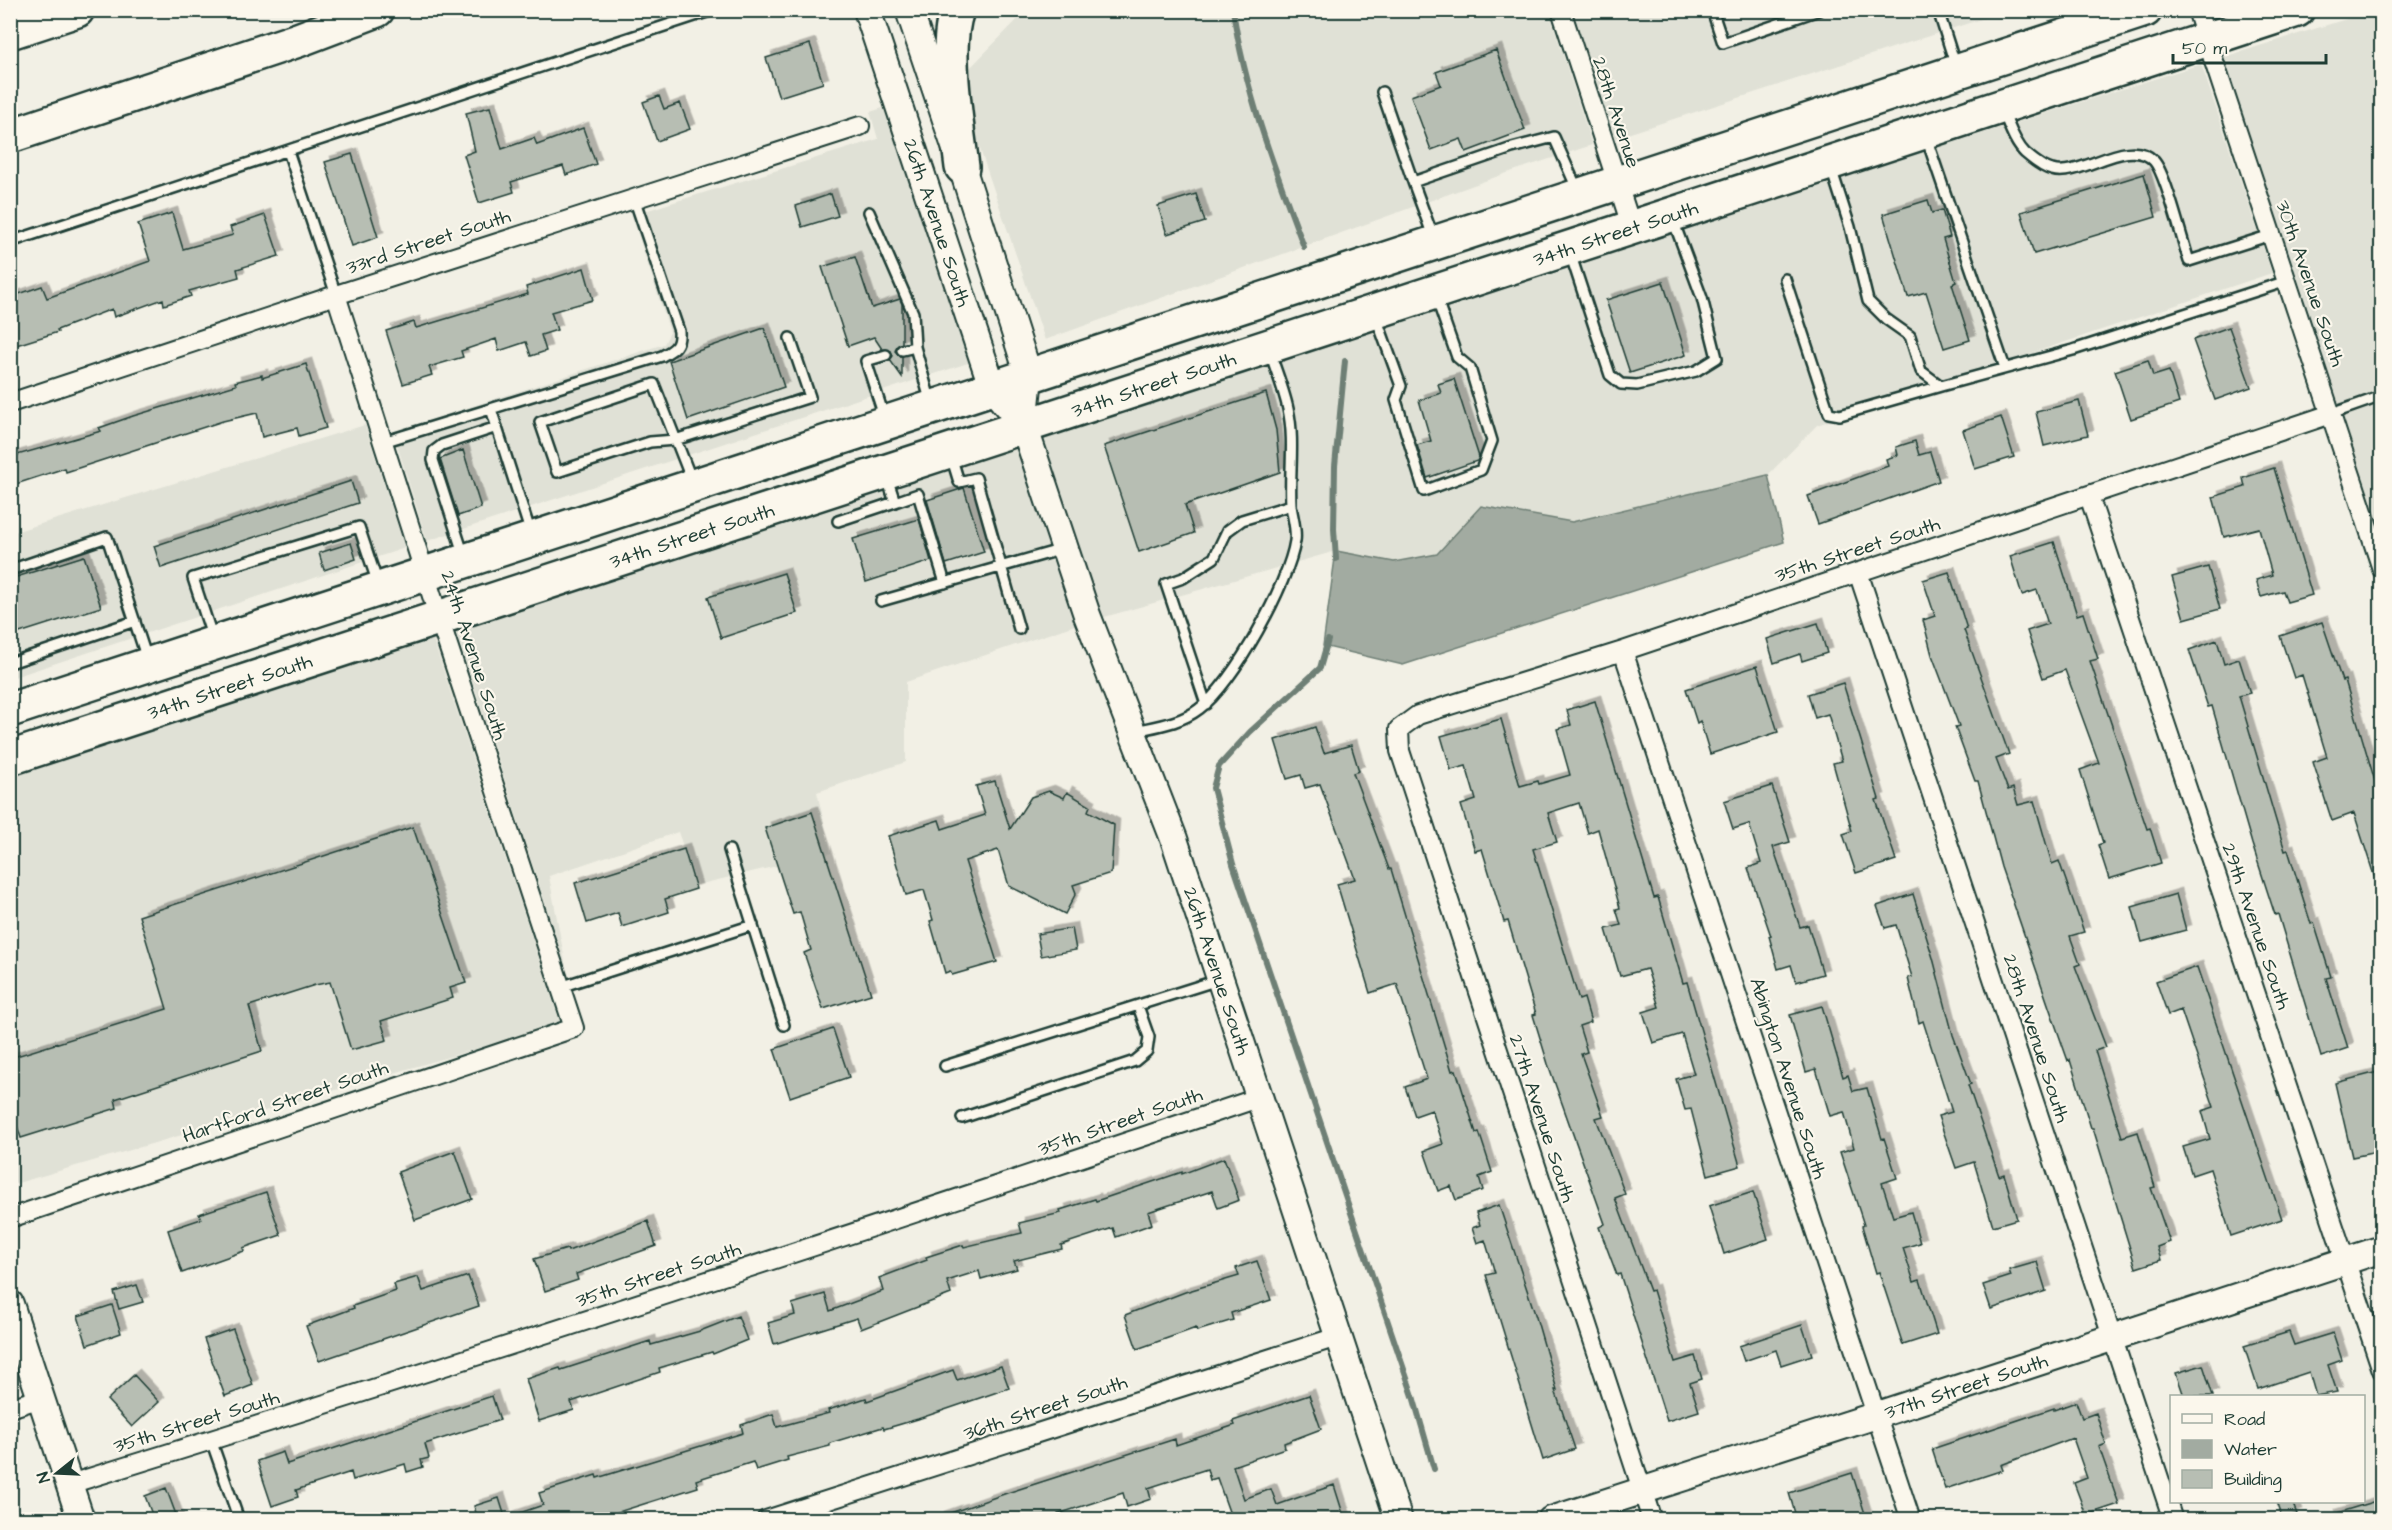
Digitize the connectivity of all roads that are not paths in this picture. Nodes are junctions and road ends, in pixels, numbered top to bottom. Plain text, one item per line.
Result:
1 (77, 10) edge
2 (377, 10) edge
3 (713, 10) edge
4 (867, 10) edge
5 (909, 10) edge
6 (957, 10) edge
7 (1561, 10) edge
8 (1712, 10) edge
9 (1819, 10) edge
10 (1938, 10) edge
11 (2145, 10) edge
12 (2297, 10) edge
13 (2202, 25) edge
14 (10, 32) edge
15 (1958, 72) junction
16 (1382, 92) dead end
17 (2000, 107) junction
18 (860, 126) dead end
19 (1924, 132) junction
20 (10, 136) edge
21 (288, 150) junction
22 (1829, 163) junction
23 (962, 167) junction
24 (1413, 182) junction
25 (1617, 184) junction
26 (1581, 196) junction
27 (634, 198) junction
28 (869, 212) dead end
29 (1671, 215) junction
30 (1632, 228) junction
31 (2271, 235) junction
32 (10, 242) edge
33 (1435, 243) junction
34 (1568, 248) junction
35 (1785, 279) dead end
36 (2287, 281) junction
37 (1435, 292) junction
38 (336, 295) junction
39 (1375, 312) junction
40 (790, 338) dead end
41 (915, 346) junction
42 (1268, 347) junction
43 (902, 350) dead end
44 (886, 355) dead end
45 (2005, 368) junction
46 (1029, 376) junction
47 (1941, 386) junction
48 (993, 389) junction
49 (2382, 396) edge
50 (10, 403) edge
51 (932, 408) junction
52 (491, 409) junction
53 (2331, 414) junction
54 (886, 423) junction
55 (1024, 426) junction
56 (497, 427) junction
57 (675, 440) junction
58 (383, 442) junction
59 (949, 451) junction
60 (693, 486) junction
61 (890, 487) junction
62 (2089, 496) junction
63 (1291, 505) junction
64 (838, 521) dead end
65 (533, 539) junction
66 (1065, 548) junction
67 (465, 561) junction
68 (1002, 566) junction
69 (2382, 569) edge
70 (10, 570) edge
71 (1858, 572) junction
72 (425, 574) junction
73 (945, 583) junction
74 (379, 589) junction
75 (881, 601) dead end
76 (439, 618) junction
77 (135, 621) junction
78 (1019, 628) dead end
79 (214, 643) junction
80 (1623, 651) junction
81 (10, 663) edge
82 (148, 664) junction
83 (1206, 704) junction
84 (13, 706) edge
85 (1399, 729) joint
86 (1132, 731) junction
87 (10, 758) edge
88 (729, 850) dead end
89 (753, 925) junction
90 (1220, 979) junction
91 (560, 987) junction
92 (1138, 1006) junction
93 (784, 1025) dead end
94 (574, 1028) joint
95 (945, 1066) dead end
96 (1258, 1098) junction
97 (962, 1118) dead end
98 (10, 1218) edge
99 (2382, 1249) edge
100 (2345, 1260) junction
101 (10, 1304) edge
102 (2112, 1336) junction
103 (1337, 1337) junction
104 (2382, 1370) edge
105 (41, 1398) junction
106 (10, 1408) edge
107 (1877, 1415) junction
108 (211, 1440) junction
109 (70, 1484) junction
110 (1642, 1491) junction
111 (81, 1520) edge
112 (239, 1520) edge
113 (766, 1520) edge
114 (1399, 1520) edge
115 (1551, 1520) edge
116 (1652, 1520) edge
117 (1911, 1520) edge
118 (2173, 1520) edge

1 - 14 highway
2 - 20 highway
3 - 21 lane
4 - 48 street, 26th Avenue South
5 - 23 street, 26th Avenue South
6 - 23 highway
7 - 25 street, 28th Avenue
8 - 9 lane
10 - 15 lane
11 - 15 highway
12 - 13 highway, 34th Street South
13 - 17 highway, 34th Street South
13 - 31 street, 30th Avenue South
15 - 25 highway
16 - 24 lane
17 - 19 highway, 34th Street South
17 - 31 lane
18 - 27 street, 33rd Street South
19 - 22 highway, 34th Street South
19 - 45 lane
21 - 32 lane
21 - 38 lane
22 - 29 highway, 34th Street South
22 - 47 lane
23 - 46 street, 26th Avenue South
24 - 26 lane
24 - 33 lane
25 - 26 highway
25 - 30 street, 28th Avenue
26 - 33 highway
27 - 38 street, 33rd Street South
27 - 52 lane
28 - 41 lane
29 - 30 highway, 34th Street South
29 - 34 lane
30 - 34 highway, 34th Street South
31 - 36 street, 30th Avenue South
33 - 46 highway
34 - 37 highway, 34th Street South
35 - 47 lane
36 - 45 lane
36 - 53 street, 30th Avenue South
37 - 39 highway, 34th Street South
37 - 39 lane
38 - 50 street, 33rd Street South
38 - 58 street, 24th Avenue South
39 - 42 highway, 34th Street South
40 - 57 lane
41 - 43 lane
41 - 51 lane
42 - 55 highway, 34th Street South
42 - 63 lane
44 - 54 lane
45 - 47 lane
46 - 48 highway
46 - 55 street, 26th Avenue South
48 - 51 highway
48 - 55 street, 26th Avenue South
49 - 53 lane
51 - 54 highway
52 - 56 lane
52 - 58 lane
53 - 62 street, 35th Street South
53 - 69 street, 30th Avenue South
54 - 60 highway
55 - 59 highway, 34th Street South
55 - 66 street, 26th Avenue South
56 - 65 lane
56 - 67 lane
57 - 57 lane
57 - 60 lane
58 - 72 street, 24th Avenue South
59 - 61 highway, 34th Street South
59 - 68 lane
60 - 65 highway
61 - 64 lane
61 - 73 lane
61 - 76 highway, 34th Street South
62 - 71 street, 35th Street South
62 - 100 street, 29th Avenue South
63 - 83 lane
63 - 83 lane
65 - 67 highway
66 - 68 lane
66 - 86 street, 26th Avenue South
67 - 72 highway
68 - 73 lane
68 - 78 lane
70 - 77 lane
71 - 80 street, 35th Street South
71 - 102 street, 28th Avenue South
72 - 74 highway
72 - 76 street, 24th Avenue South
73 - 75 lane
74 - 79 highway
74 - 79 lane
76 - 87 highway, 34th Street South
76 - 91 street, 24th Avenue South
77 - 81 lane
77 - 82 lane
79 - 82 highway
80 - 85 street, 35th Street South
80 - 107 street, Abington Avenue South
82 - 84 highway
83 - 86 lane
85 - 110 street, 27th Avenue South
86 - 90 street, 26th Avenue South
88 - 89 lane
89 - 91 lane
89 - 93 lane
90 - 92 lane
90 - 96 street, 26th Avenue South
91 - 94 street, 24th Avenue South
92 - 95 lane
92 - 97 lane
94 - 98 street, Hartford Street South
96 - 103 street, 26th Avenue South
96 - 108 street, 35th Street South
99 - 100 street, 37th Street South
100 - 102 street, 37th Street South
100 - 104 street, 29th Avenue South
101 - 105 street
102 - 107 street, 37th Street South
102 - 118 street, 28th Avenue South
103 - 113 street, 36th Street South
103 - 114 street, 26th Avenue South
105 - 106 street
105 - 109 street
107 - 110 street, 37th Street South
107 - 117 street, Abington Avenue South
108 - 109 street, 35th Street South
108 - 112 lane
109 - 111 street
110 - 115 street, 37th Street South
110 - 116 street, 27th Avenue South

